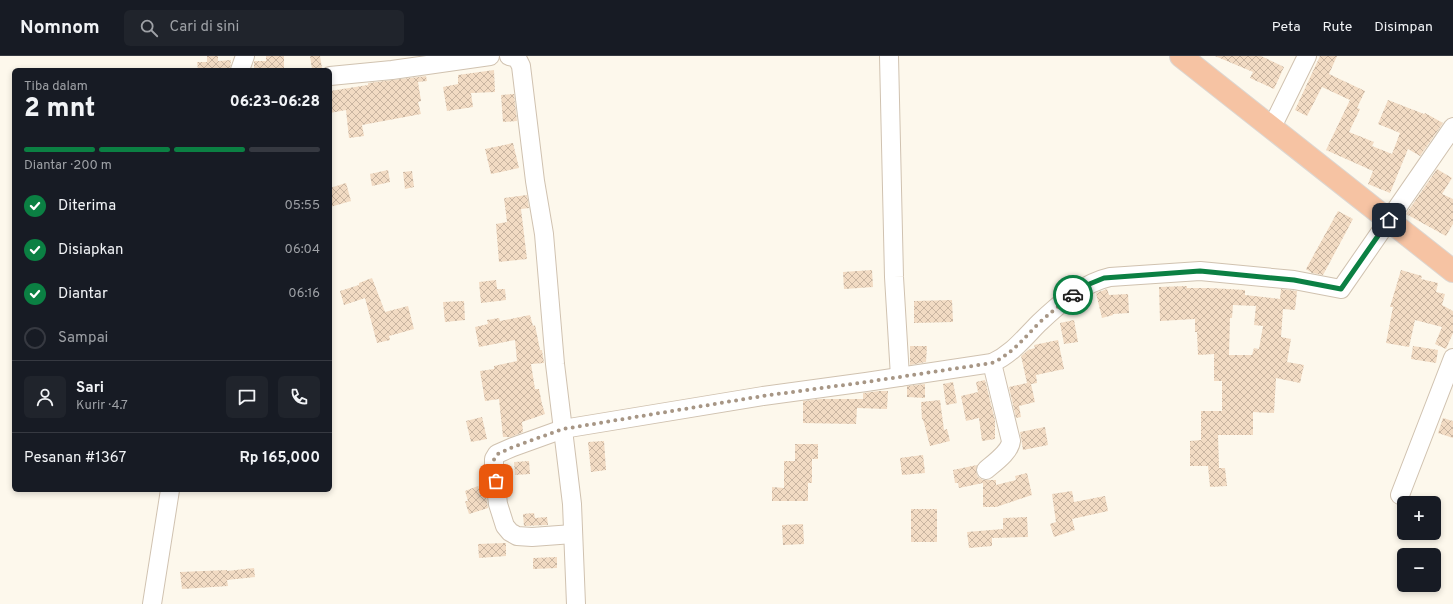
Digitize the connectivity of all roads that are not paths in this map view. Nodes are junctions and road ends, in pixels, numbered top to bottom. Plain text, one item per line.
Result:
1 (245, 56) edge
2 (490, 56) edge
3 (512, 56) edge
4 (889, 56) edge
5 (1181, 56) edge
6 (1307, 56) edge
7 (241, 68) edge
8 (332, 76) edge
9 (1272, 127) junction
10 (1453, 127) edge
11 (1389, 220) junction
12 (1453, 271) edge
13 (1453, 358) edge
14 (992, 363) junction
15 (900, 377) junction
16 (563, 429) junction
17 (986, 470) dead end
18 (170, 492) edge
19 (1400, 495) dead end
20 (573, 534) junction
21 (152, 604) edge
22 (576, 604) edge

1 - 7 street
2 - 8 street
3 - 16 street
4 - 15 street
5 - 9 highway
6 - 9 street
9 - 11 highway
10 - 11 street
11 - 12 highway
11 - 14 street
13 - 19 street
14 - 15 street
14 - 17 street
15 - 16 street
16 - 20 street
16 - 20 street
18 - 21 street
20 - 22 street

